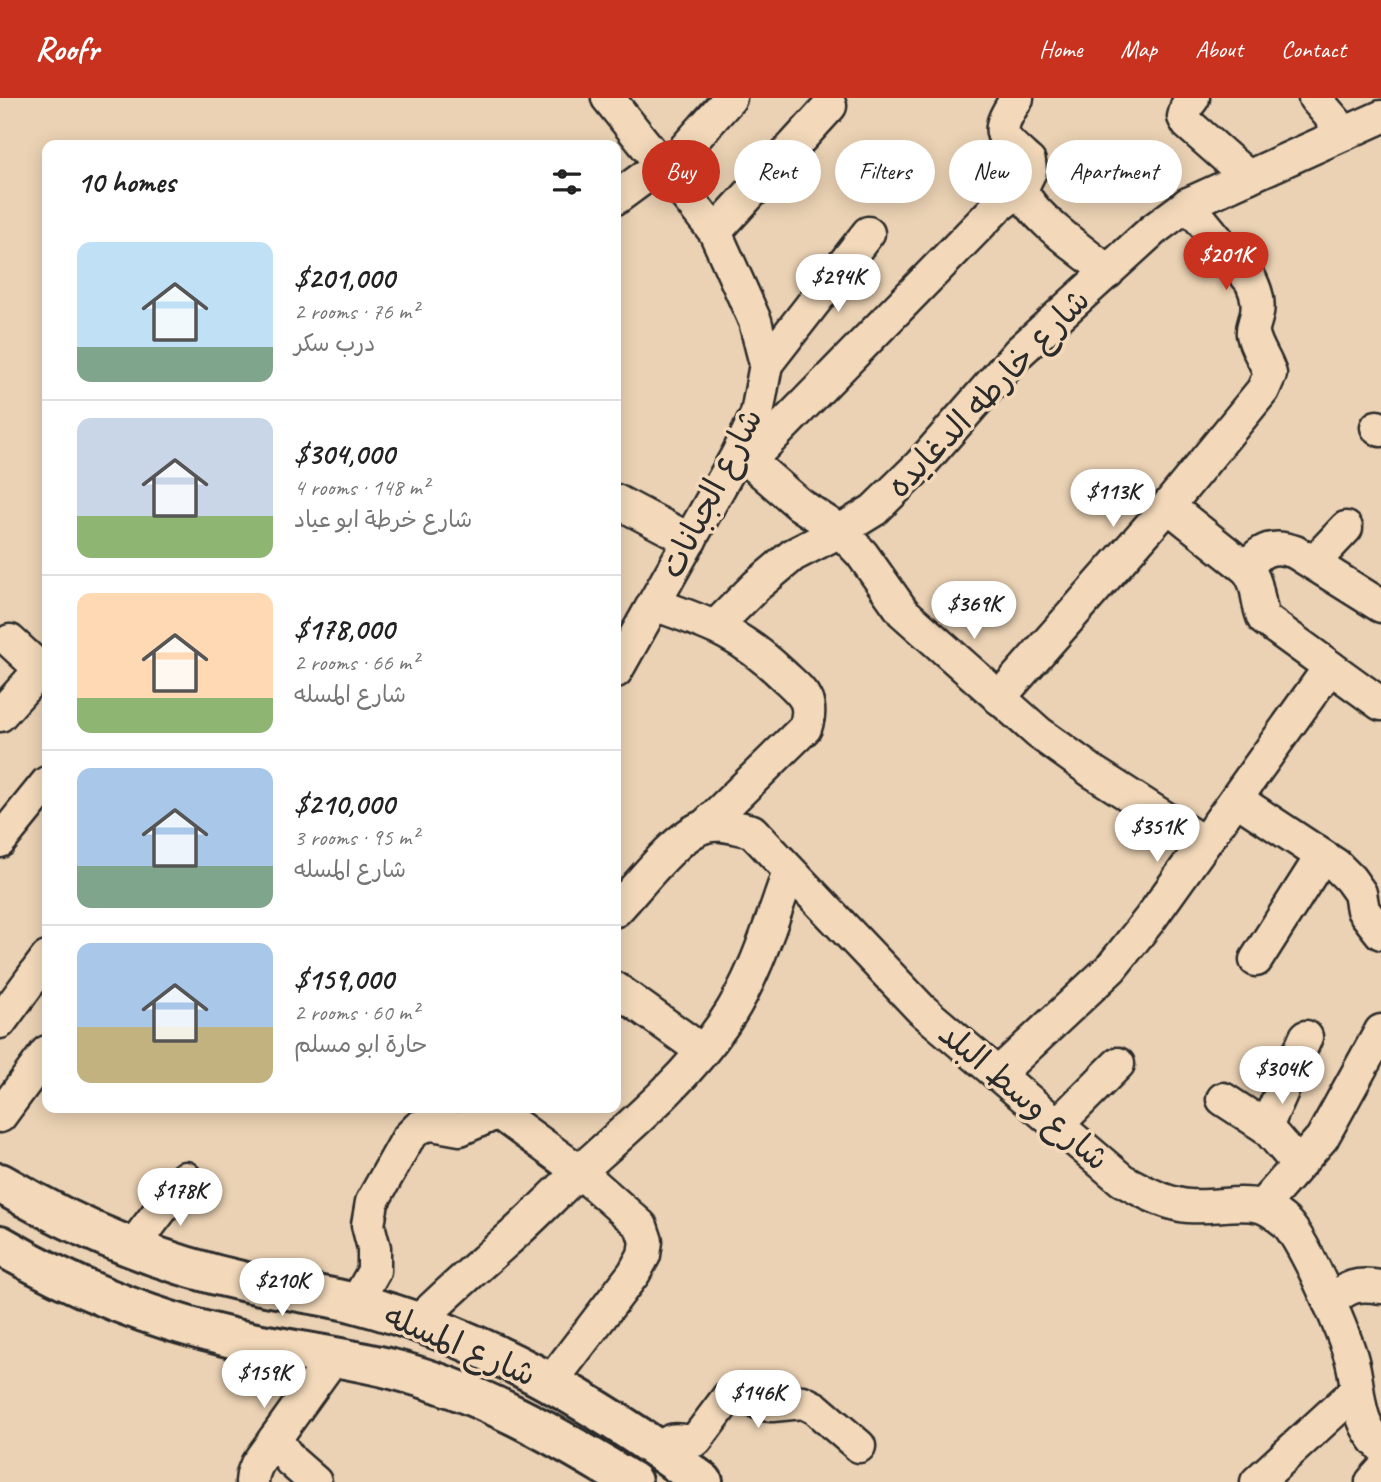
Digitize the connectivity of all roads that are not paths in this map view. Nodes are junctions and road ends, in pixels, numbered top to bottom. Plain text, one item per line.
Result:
1 (608, 98) edge
2 (730, 98) edge
3 (1017, 98) edge
4 (1193, 98) edge
5 (1315, 98) edge
6 (830, 106) dead end
7 (1381, 117) edge
8 (1345, 133) junction
9 (642, 140) edge
10 (690, 140) edge
11 (1005, 140) edge
12 (1248, 177) junction
13 (642, 181) edge
14 (621, 195) edge
15 (692, 203) edge
16 (1003, 203) edge
17 (1029, 203) edge
18 (1188, 204) junction
19 (715, 232) junction
20 (868, 233) dead end
21 (1108, 272) junction
22 (766, 363) junction
23 (744, 456) junction
24 (621, 504) edge
25 (1168, 506) junction
26 (1346, 528) dead end
27 (840, 531) junction
28 (690, 540) junction
29 (1313, 563) junction
30 (1247, 569) junction
31 (654, 604) junction
32 (1381, 606) edge
33 (716, 626) junction
34 (10, 641) dead end
35 (621, 662) edge
36 (1329, 667) junction
37 (42, 670) edge
38 (42, 674) edge
39 (999, 698) junction
40 (1381, 704) edge
41 (0, 715) edge
42 (42, 789) edge
43 (1236, 799) junction
44 (705, 826) junction
45 (0, 841) edge
46 (1205, 843) junction
47 (1322, 856) junction
48 (789, 872) junction
49 (621, 905) edge
50 (1381, 933) edge
51 (1256, 960) dead end
52 (42, 965) edge
53 (621, 993) edge
54 (0, 1022) edge
55 (1381, 1031) edge
56 (1306, 1037) dead end
57 (701, 1050) junction
58 (42, 1059) edge
59 (1118, 1063) dead end
60 (998, 1074) junction
61 (1223, 1098) dead end
62 (489, 1113) edge
63 (498, 1113) edge
64 (0, 1116) edge
65 (1058, 1125) junction
66 (1266, 1127) junction
67 (1298, 1164) junction
68 (580, 1172) junction
69 (185, 1178) dead end
70 (0, 1183) edge
71 (1262, 1206) junction
72 (0, 1245) edge
73 (133, 1246) junction
74 (244, 1282) junction
75 (1381, 1287) edge
76 (310, 1294) junction
77 (1329, 1302) junction
78 (356, 1303) junction
79 (417, 1323) junction
80 (234, 1338) junction
81 (320, 1356) junction
82 (550, 1383) junction
83 (1356, 1391) junction
84 (275, 1439) junction
85 (859, 1446) dead end
86 (1381, 1446) edge
87 (661, 1451) junction
88 (1381, 1472) edge
89 (253, 1482) edge
90 (315, 1482) edge
91 (632, 1482) edge
92 (703, 1482) edge
93 (1257, 1482) edge
94 (1372, 1482) edge

1 - 9 street, شارع الجبانات
2 - 10 street
3 - 11 street
4 - 12 street
5 - 8 street
6 - 19 street
7 - 8 street, شارع خارطه الدغايده
8 - 12 street, شارع خارطه الدغايده
12 - 18 street, شارع خارطه الدغايده
13 - 14 street
15 - 19 street, شارع الجبانات
16 - 23 street
17 - 21 street
18 - 21 street, شارع خارطه الدغايده
18 - 25 street
19 - 22 street, شارع الجبانات
20 - 22 street
21 - 27 street, شارع خارطه الدغايده
22 - 23 street, شارع الجبانات
23 - 27 street
23 - 28 street, شارع الجبانات
24 - 28 street
25 - 30 street
25 - 39 street
26 - 29 street
27 - 33 street, شارع خارطه الدغايده
27 - 39 street
28 - 31 street, شارع الجبانات
29 - 30 street
29 - 32 street
30 - 36 street
31 - 33 street
31 - 35 street, شارع الجبانات
33 - 44 street
34 - 37 street
36 - 40 street
36 - 43 street
38 - 41 street
39 - 46 street
42 - 45 street
43 - 46 street
43 - 47 street
44 - 48 street, شارع وسط البلد
44 - 49 street
46 - 60 street
47 - 50 street
47 - 51 street
48 - 57 street
48 - 60 street, شارع وسط البلد
52 - 54 street
53 - 57 street
55 - 67 street
56 - 66 street
57 - 68 street
58 - 64 street
59 - 65 street
60 - 65 street, شارع وسط البلد
61 - 66 street
62 - 78 street
63 - 68 street
65 - 71 street, شارع وسط البلد
66 - 67 street
67 - 71 street
68 - 79 street
68 - 82 street
69 - 73 street
70 - 73 main road, شارع المسله
71 - 77 street
72 - 80 main road, شارع المسله
73 - 74 main road, شارع المسله
74 - 76 main road, شارع المسله
74 - 80 main road
75 - 77 street
76 - 78 main road, شارع المسله
76 - 81 main road
77 - 83 street
78 - 79 main road, شارع المسله
79 - 82 main road, شارع المسله
80 - 81 main road, شارع المسله
81 - 84 street
81 - 91 main road, شارع المسله
82 - 87 main road, شارع المسله
83 - 86 street
83 - 93 street
84 - 89 street
84 - 90 street
85 - 87 street
87 - 92 main road, شارع المسله
88 - 94 street

